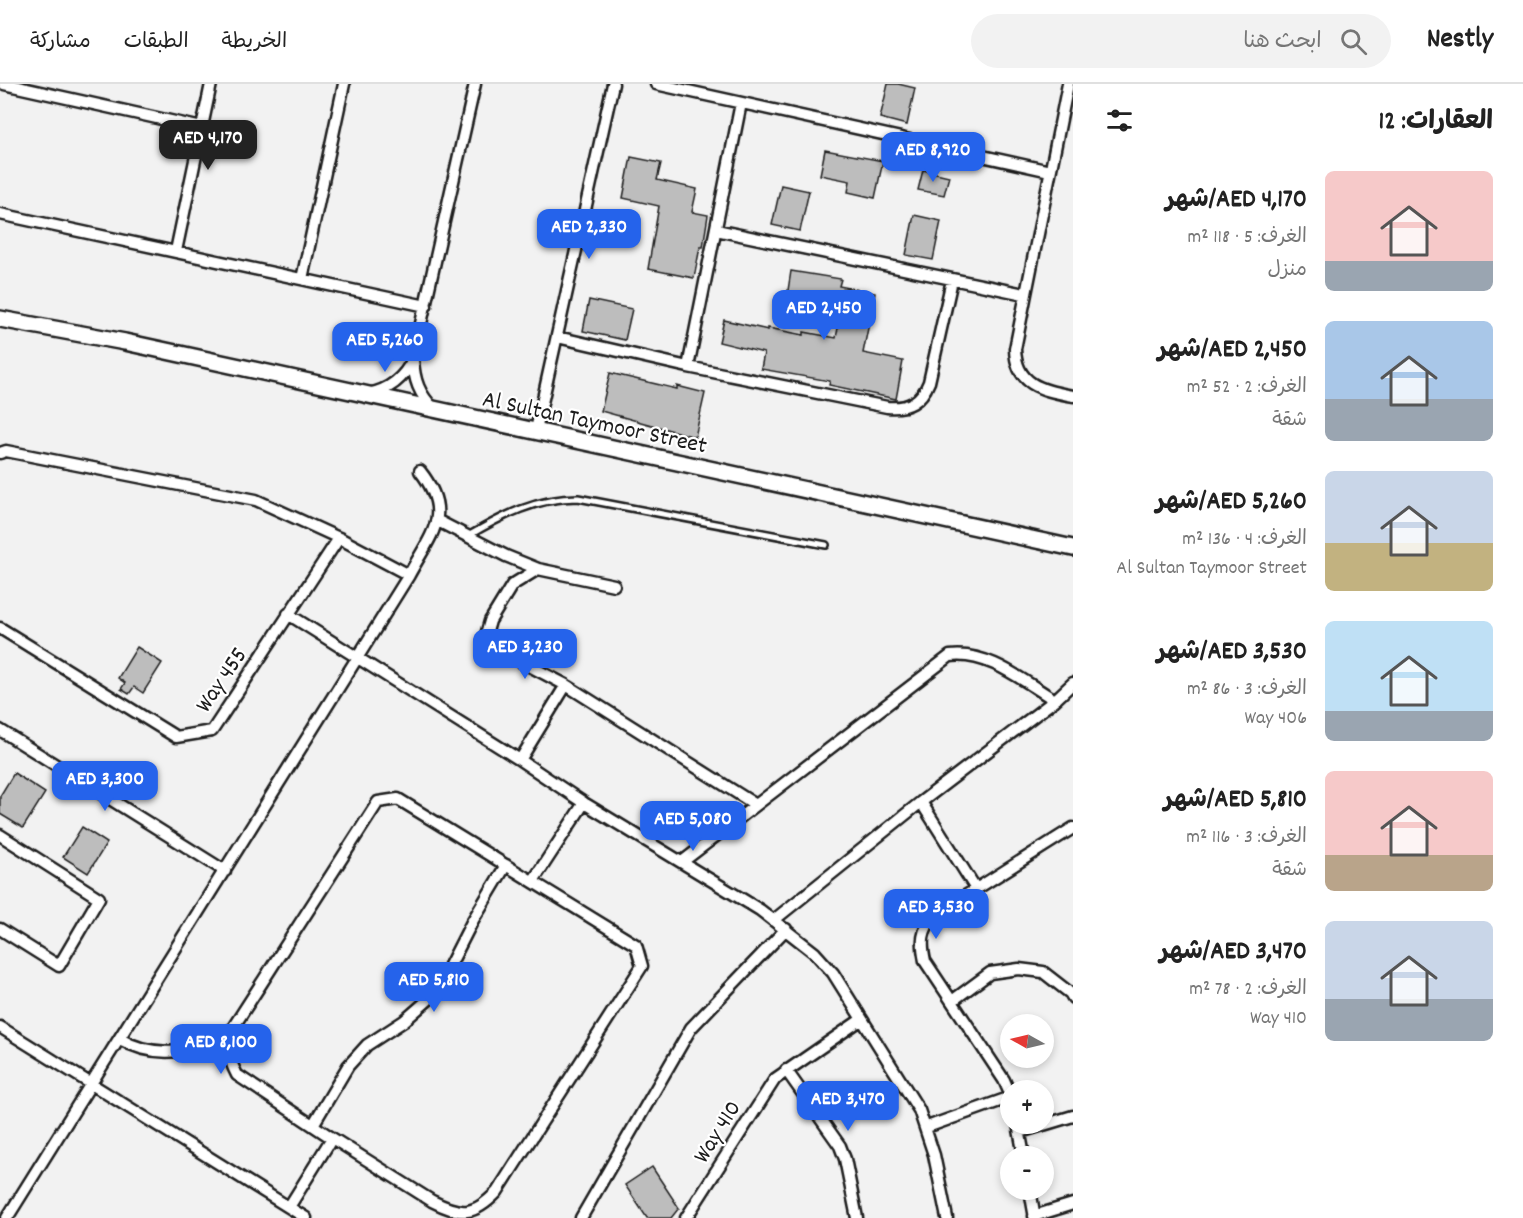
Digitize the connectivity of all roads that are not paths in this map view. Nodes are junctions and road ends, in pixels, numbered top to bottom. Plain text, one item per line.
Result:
1 (4, 84) edge
2 (212, 84) edge
3 (344, 84) edge
4 (475, 84) edge
5 (613, 84) edge
6 (656, 84) edge
7 (1068, 84) edge
8 (741, 103) junction
9 (202, 128) junction
10 (1050, 171) junction
11 (0, 214) edge
12 (716, 230) junction
13 (177, 252) junction
14 (302, 279) junction
15 (952, 280) junction
16 (1024, 294) junction
17 (426, 306) junction
18 (0, 319) edge
19 (0, 328) edge
20 (557, 337) junction
21 (413, 359) junction
22 (688, 367) junction
23 (363, 394) junction
24 (1073, 396) edge
25 (434, 409) junction
26 (536, 430) junction
27 (0, 453) edge
28 (420, 471) dead end
29 (438, 521) junction
30 (468, 536) junction
31 (339, 538) junction
32 (826, 545) dead end
33 (1073, 548) edge
34 (1073, 557) edge
35 (538, 569) junction
36 (409, 575) junction
37 (614, 585) dead end
38 (288, 614) junction
39 (0, 628) edge
40 (357, 658) junction
41 (566, 686) junction
42 (1072, 686) edge
43 (1055, 700) junction
44 (0, 730) edge
45 (520, 760) junction
46 (584, 802) junction
47 (921, 802) junction
48 (756, 805) junction
49 (1073, 828) edge
50 (0, 835) edge
51 (682, 862) junction
52 (506, 865) junction
53 (225, 871) junction
54 (533, 881) junction
55 (976, 889) junction
56 (774, 920) junction
57 (0, 929) edge
58 (786, 929) junction
59 (1073, 998) edge
60 (952, 1001) junction
61 (862, 1018) junction
62 (0, 1027) edge
63 (120, 1039) junction
64 (228, 1044) junction
65 (786, 1070) junction
66 (1004, 1080) edge
67 (92, 1085) junction
68 (1000, 1101) edge
69 (1073, 1116) edge
70 (1054, 1120) edge
71 (313, 1125) junction
72 (927, 1127) junction
73 (332, 1138) junction
74 (1031, 1200) edge
75 (1073, 1204) edge
76 (289, 1207) junction
77 (477, 1214) edge
78 (1034, 1217) edge
79 (7, 1218) edge
80 (306, 1218) edge
81 (581, 1218) edge
82 (686, 1218) edge
83 (857, 1218) edge
84 (947, 1218) edge

1 - 9 street
2 - 9 street
3 - 14 street
4 - 17 street
5 - 20 street
6 - 8 street
7 - 10 street
8 - 10 street
8 - 12 street
9 - 13 street
10 - 16 street
11 - 13 street
12 - 15 street
12 - 22 street
13 - 14 street
14 - 17 street
15 - 16 street
15 - 22 street
16 - 24 street
17 - 21 street
18 - 23 main road, Al Sultan Taymoor Street
19 - 34 main road, Al Sultan Taymoor Street
20 - 22 street
20 - 26 street
21 - 23 street
21 - 25 street
23 - 25 main road, Al Sultan Taymoor Street
25 - 26 main road, Al Sultan Taymoor Street
26 - 33 main road, Al Sultan Taymoor Street
27 - 31 street
28 - 29 street
29 - 30 street
29 - 36 street
30 - 32 lane
30 - 35 street
31 - 36 street
31 - 38 street, Way 455
35 - 37 street
35 - 41 street
36 - 40 street
38 - 39 street, Way 455
38 - 40 street
40 - 45 street
40 - 53 street
41 - 45 street
41 - 48 street
42 - 43 street
43 - 47 street
43 - 48 street
44 - 53 street
45 - 46 street
46 - 51 street
46 - 54 street
47 - 55 street
47 - 56 street
48 - 51 street
49 - 55 street
50 - 57 street
51 - 56 street
52 - 54 street
52 - 64 street
52 - 71 street
53 - 63 street
54 - 77 street
55 - 60 street
56 - 58 street
58 - 61 street
58 - 81 street
59 - 60 street
60 - 66 street
61 - 65 street, Way 410
61 - 72 street
62 - 67 street
63 - 64 street
63 - 67 street
64 - 71 street
65 - 82 street, Way 410
65 - 83 street
67 - 76 street
67 - 79 street
68 - 72 street
69 - 70 street
71 - 73 street
72 - 84 street
73 - 76 street
73 - 77 street
74 - 78 street
75 - 78 street
76 - 80 street

